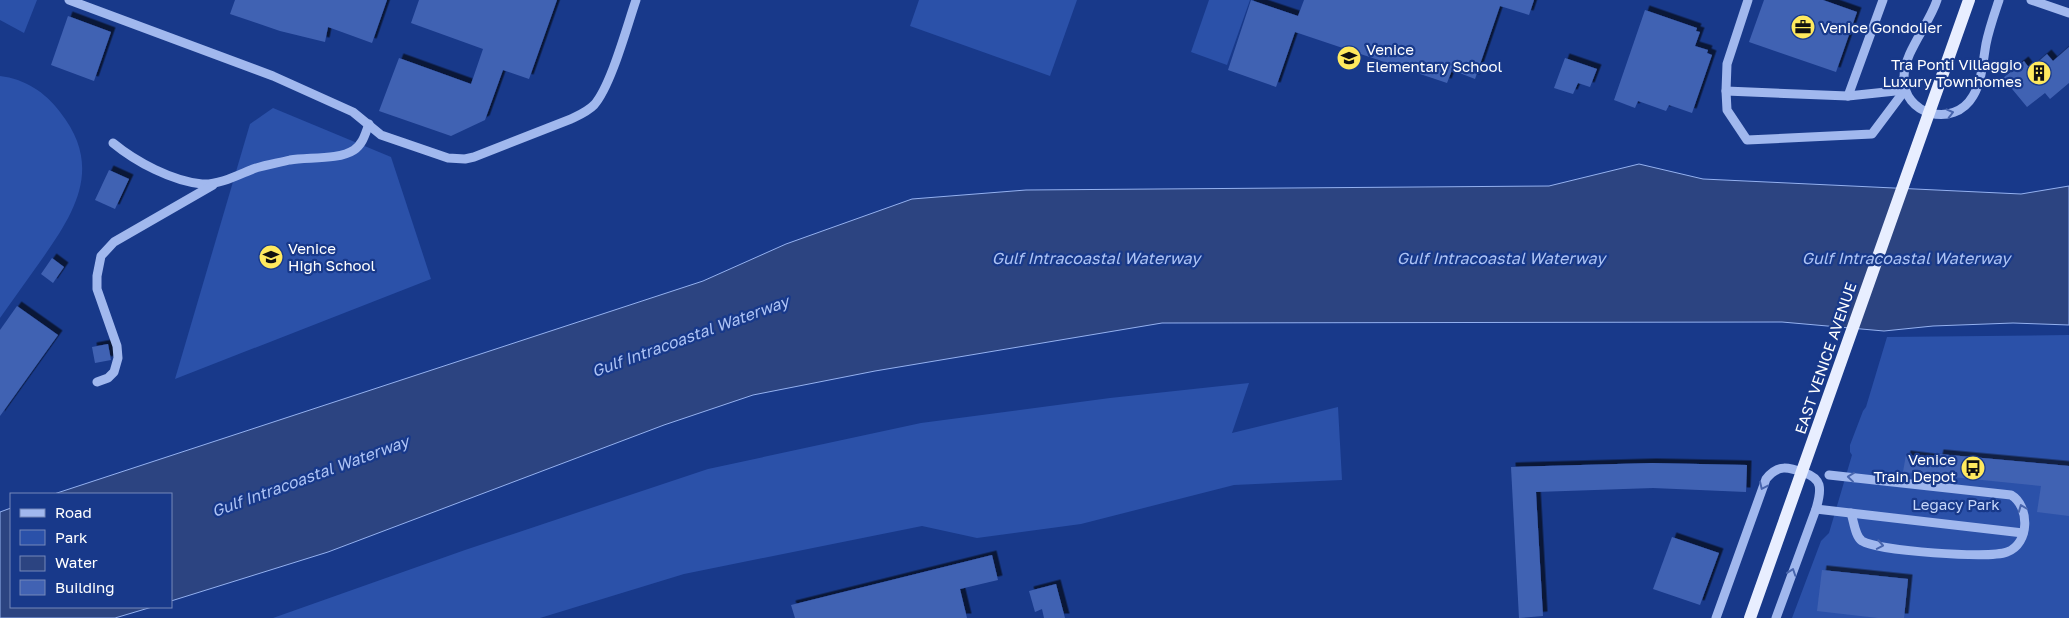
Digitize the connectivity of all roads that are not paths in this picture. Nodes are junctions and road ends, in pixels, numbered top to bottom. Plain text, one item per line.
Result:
1 (69, 0) edge
2 (636, 0) edge
3 (1883, 0) edge
4 (1937, 0) edge
5 (1969, 0) edge
6 (1999, 0) edge
7 (2031, 0) edge
8 (1745, 1) edge
9 (2069, 13) edge
10 (1905, 90) junction
11 (1726, 91) junction
12 (1848, 96) junction
13 (369, 124) junction
14 (113, 143) dead end
15 (215, 183) junction
16 (97, 382) dead end
17 (1829, 475) dead end
18 (1816, 509) junction
19 (1851, 513) junction
20 (2023, 533) junction
21 (1716, 618) edge
22 (1750, 618) edge
23 (1776, 618) edge

1 - 13 street
2 - 13 street
3 - 12 street
4 - 10 street
5 - 22 main road, EAST VENICE AVENUE, bridge
10 -> 6 street
7 - 9 street
8 - 11 street
10 - 11 street
10 - 12 street
11 - 12 street
13 - 15 street
14 - 15 street
15 - 16 street
20 -> 17 street
18 - 19 street
18 -> 21 street
23 -> 18 street
19 - 20 street
19 -> 20 street

